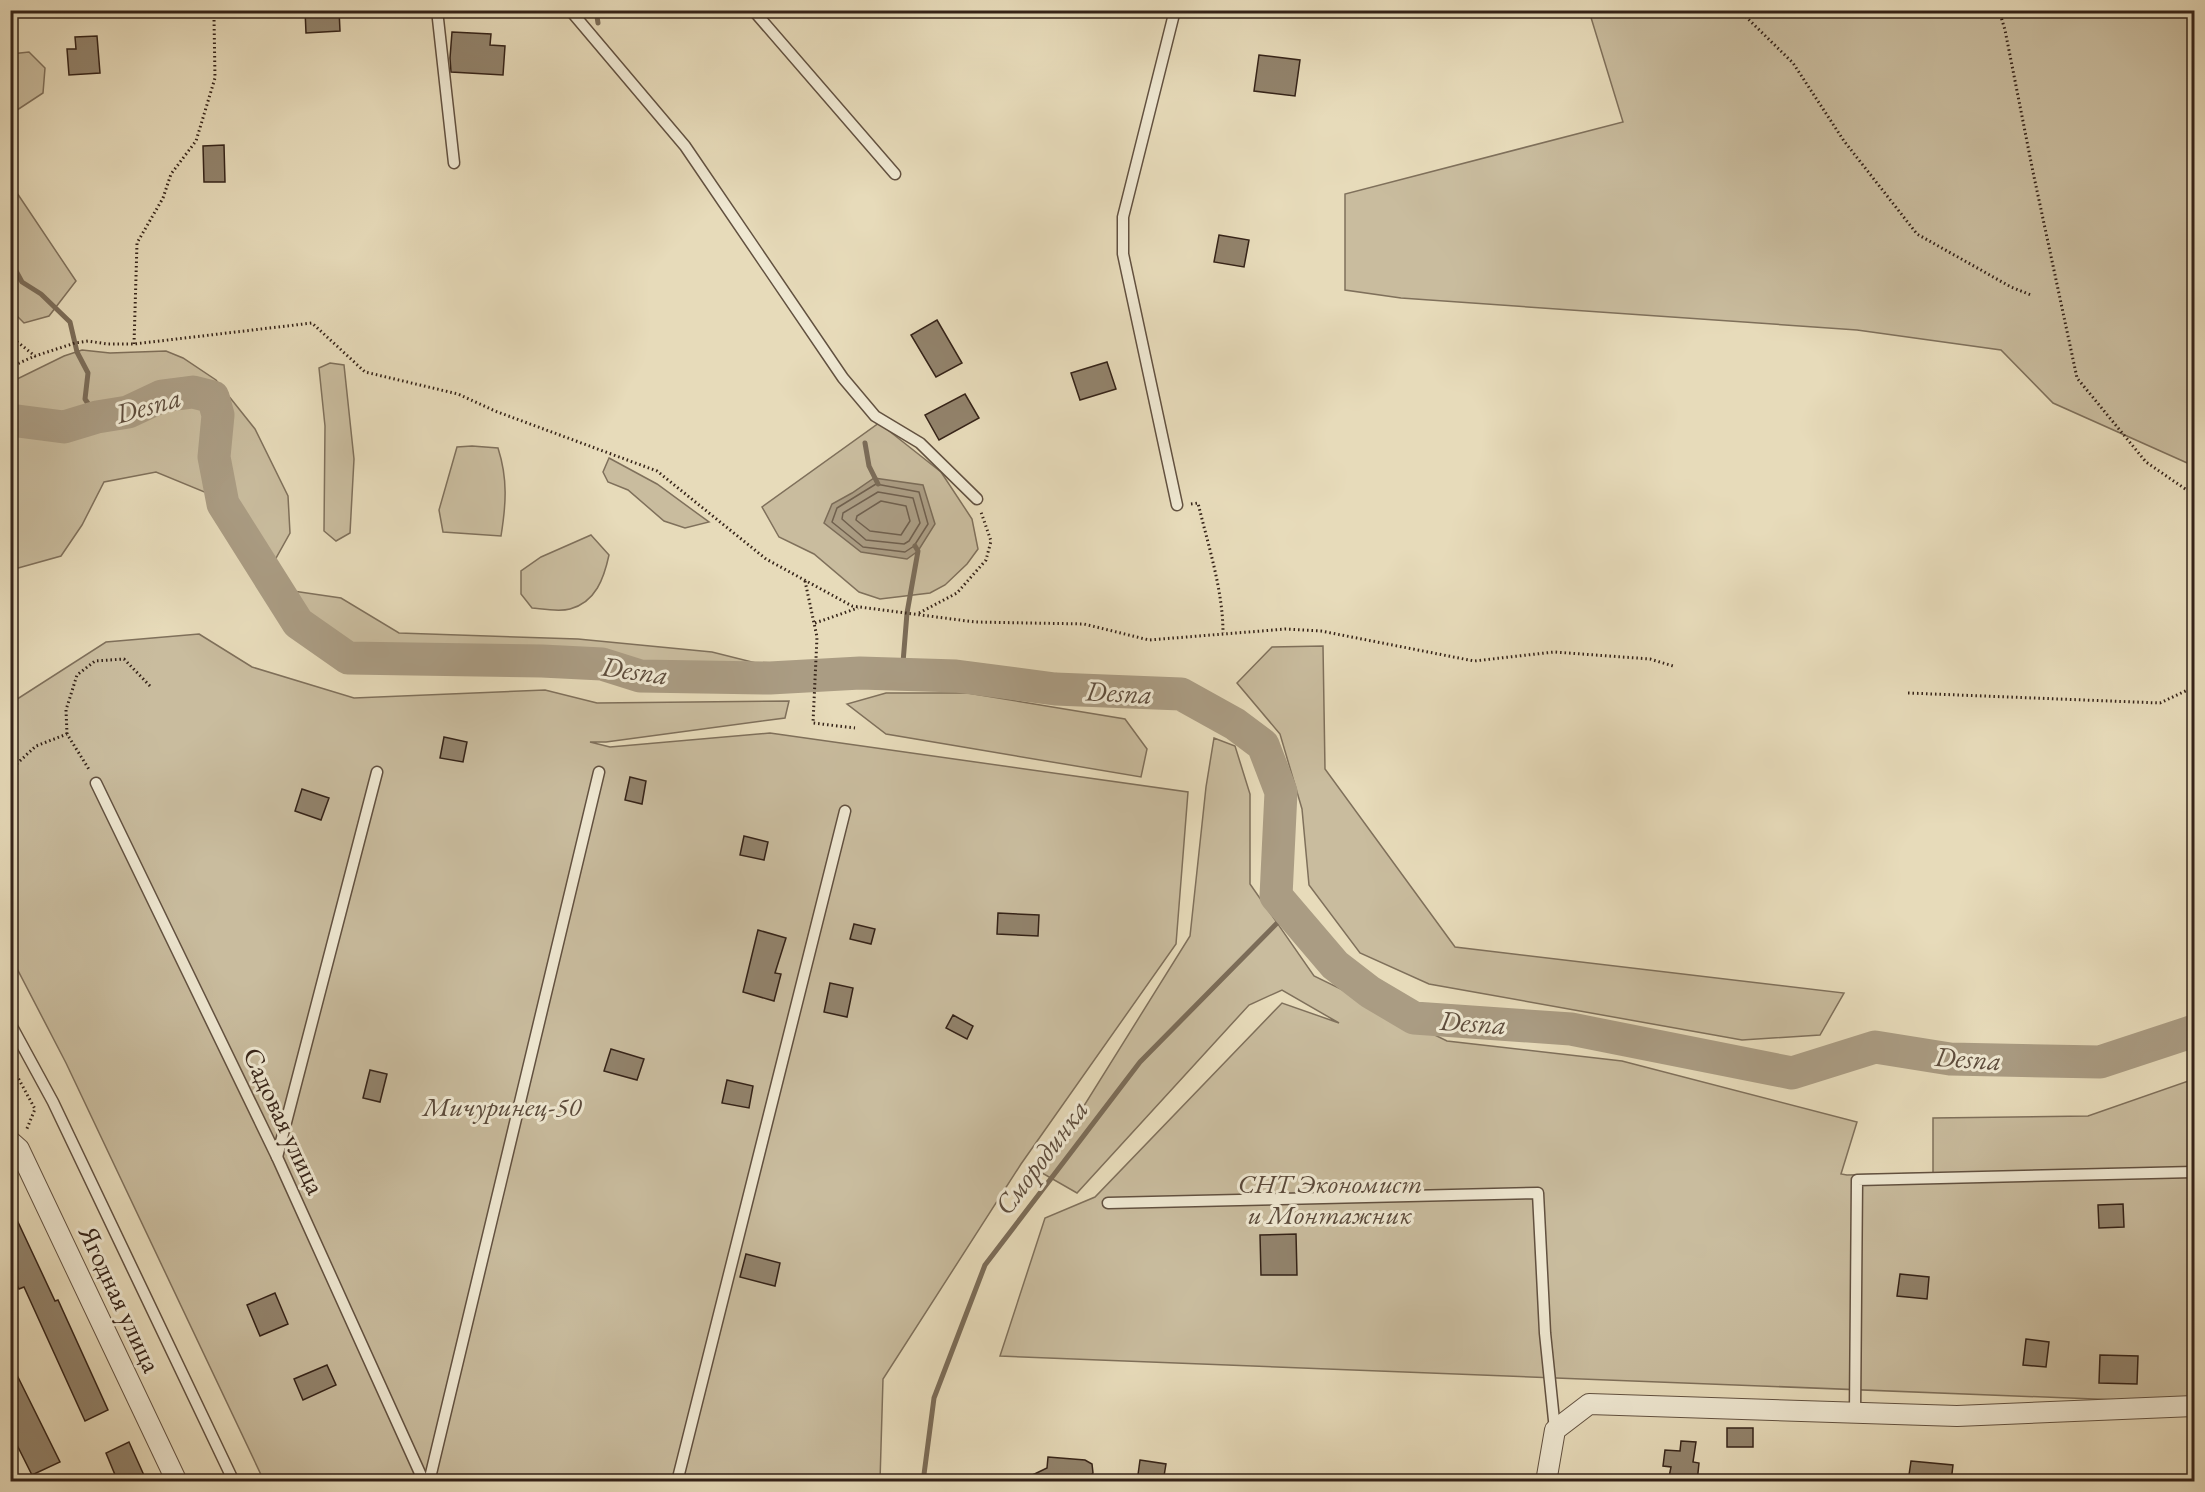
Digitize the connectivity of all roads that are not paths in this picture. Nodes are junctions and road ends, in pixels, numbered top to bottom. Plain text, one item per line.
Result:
1 (437, 10) edge
2 (570, 10) edge
3 (753, 10) edge
4 (1175, 10) edge
5 (454, 163) dead end
6 (895, 174) dead end
7 (976, 499) road end
8 (1177, 505) road end
9 (377, 772) dead end
10 (599, 772) dead end
11 (96, 783) road end
12 (845, 811) dead end
13 (10, 1023) edge
14 (15, 1145) edge
15 (277, 1157) junction
16 (2194, 1172) edge
17 (1108, 1203) dead end
18 (2194, 1407) edge
19 (1855, 1413) junction
20 (1555, 1430) junction
21 (177, 1482) edge
22 (234, 1482) edge
23 (424, 1482) edge
24 (429, 1482) edge
25 (677, 1482) edge
26 (1546, 1482) edge

1 - 5 lane
2 - 7 lane
3 - 6 lane
4 - 8 lane
9 - 15 lane
10 - 24 lane
11 - 15 lane, Садовая улица
12 - 25 lane
13 - 22 lane
14 - 21 street, Ягодная улица
15 - 23 lane, Садовая улица
16 - 19 lane
17 - 20 lane
18 - 19 street
19 - 20 street
20 - 26 street

